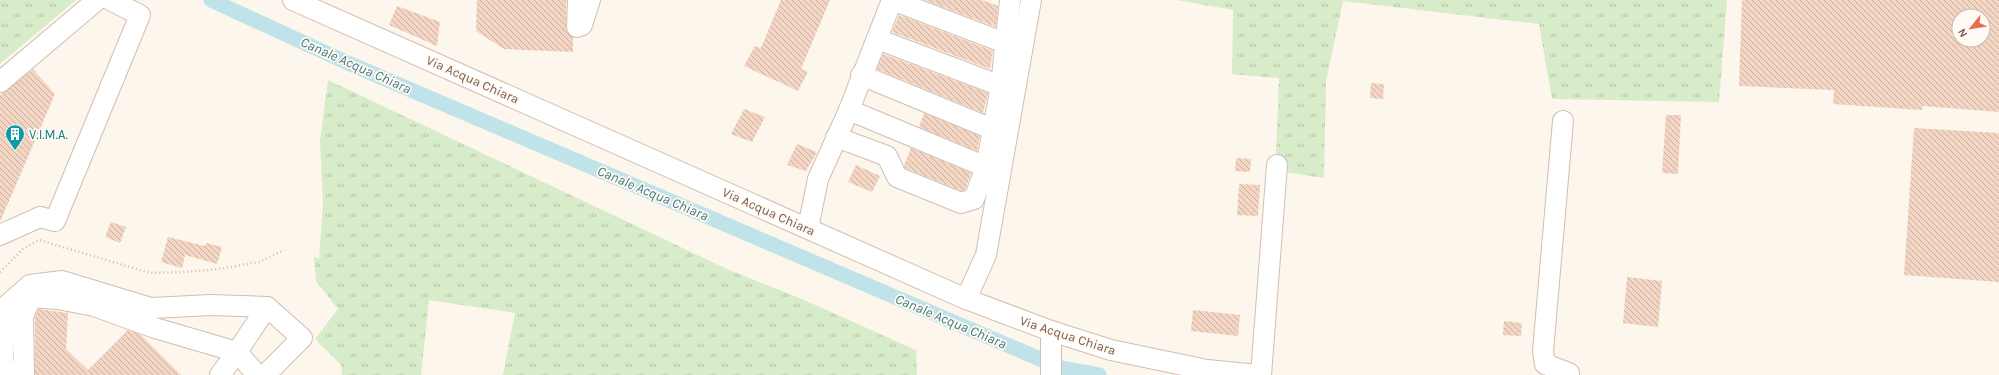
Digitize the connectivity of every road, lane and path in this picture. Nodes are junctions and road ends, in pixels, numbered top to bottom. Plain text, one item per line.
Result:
1 (97, 0) edge
2 (110, 0) edge
3 (293, 0) edge
4 (578, 0) edge
5 (590, 0) edge
6 (892, 0) edge
7 (1009, 0) edge
8 (1031, 0) edge
9 (877, 39) junction
10 (1005, 43) junction
11 (861, 76) junction
12 (0, 82) edge
13 (1001, 86) junction
14 (849, 110) junction
15 (1563, 121) dead end
16 (992, 129) junction
17 (836, 137) junction
18 (1277, 165) dead end
19 (986, 167) junction
20 (808, 228) junction
21 (0, 235) edge
22 (284, 250) dead end
23 (0, 272) edge
24 (966, 299) junction
25 (267, 307) junction
26 (1051, 339) junction
27 (237, 352) junction
28 (6, 375) edge
29 (24, 375) edge
30 (220, 375) edge
31 (257, 375) edge
32 (265, 375) edge
33 (1051, 375) edge
34 (1260, 375) edge
35 (1569, 375) edge

1 - 12 street
2 - 21 street
3 - 20 street, Via Acqua Chiara
4 - 5 street
6 - 9 street
6 - 10 street
7 - 10 street
8 - 24 street
9 - 11 street
9 - 13 street
10 - 13 street
11 - 14 street
11 - 16 street
13 - 16 street
14 - 17 street
14 - 19 street
15 - 35 street
16 - 19 street
17 - 19 street
17 - 20 street
18 - 34 street
20 - 24 street, Via Acqua Chiara
22 - 23 path
24 - 26 street, Via Acqua Chiara
25 - 27 street
25 - 28 street
25 - 32 street
26 - 33 street
26 - 34 street, Via Acqua Chiara
27 - 29 street
27 - 30 street
27 - 31 street

